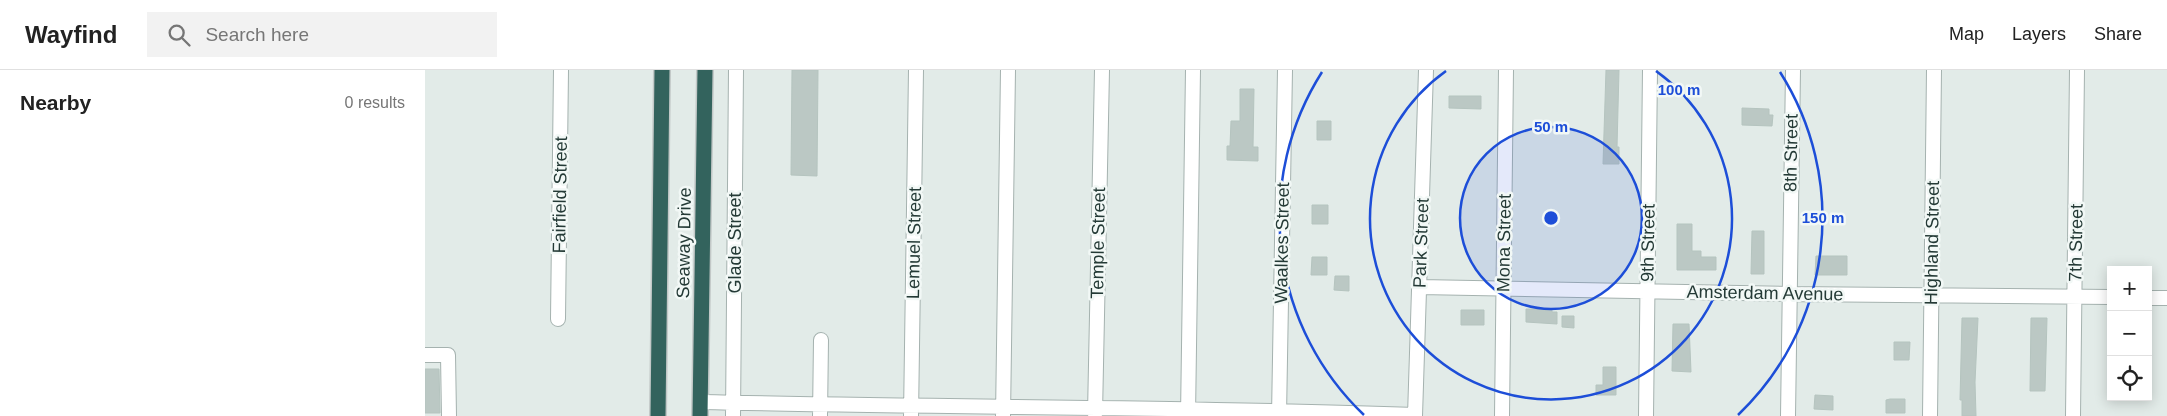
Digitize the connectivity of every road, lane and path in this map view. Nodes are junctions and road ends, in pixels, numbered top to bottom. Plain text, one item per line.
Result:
1 (561, 70) edge
2 (662, 70) edge
3 (705, 70) edge
4 (736, 70) edge
5 (916, 70) edge
6 (1008, 70) edge
7 (1102, 70) edge
8 (1193, 70) edge
9 (1285, 70) edge
10 (1426, 70) edge
11 (1506, 70) edge
12 (1650, 70) edge
13 (1793, 70) edge
14 (1934, 70) edge
15 (2077, 70) edge
16 (1420, 288) junction
17 (1503, 290) junction
18 (1647, 292) junction
19 (1789, 294) junction
20 (1931, 294) junction
21 (2075, 297) junction
22 (2107, 297) edge
23 (2152, 298) edge
24 (2167, 298) edge
25 (558, 319) dead end
26 (821, 340) dead end
27 (425, 355) edge
28 (701, 409) edge
29 (733, 410) edge
30 (911, 410) edge
31 (820, 411) edge
32 (1003, 411) edge
33 (1095, 411) edge
34 (1189, 412) edge
35 (1279, 413) edge
36 (449, 416) edge
37 (658, 416) edge
38 (1415, 416) edge
39 (1502, 416) edge
40 (1646, 416) edge
41 (1788, 416) edge
42 (1930, 416) edge
43 (2073, 416) edge

1 - 25 street, Fairfield Street
2 - 37 highway, Seaway Drive
3 - 28 highway, Seaway Drive
4 - 29 street, Glade Street
5 - 30 street, Lemuel Street
6 - 32 street
7 - 33 street, Temple Street
8 - 34 street
9 - 35 street, Waalkes Street
10 - 16 street, Park Street
11 - 17 street, Mona Street
12 - 18 street, 9th Street
13 - 19 street, 8th Street
14 - 20 street, Highland Street
15 - 21 street, 7th Street
16 - 17 street, Amsterdam Avenue
16 - 38 street, Park Street
17 - 18 street, Amsterdam Avenue
17 - 39 street, Mona Street
18 - 19 street, Amsterdam Avenue
18 - 40 street, 9th Street
19 - 20 street, Amsterdam Avenue
19 - 41 street, 8th Street
20 - 21 street, Amsterdam Avenue
20 - 42 street, Highland Street
21 - 22 street, Amsterdam Avenue
21 - 43 street, 7th Street
23 - 24 street
26 - 31 street
27 - 36 street
28 - 29 street
29 - 31 street
30 - 31 street
30 - 32 street
32 - 33 street
33 - 34 street
34 - 35 street
35 - 38 street

